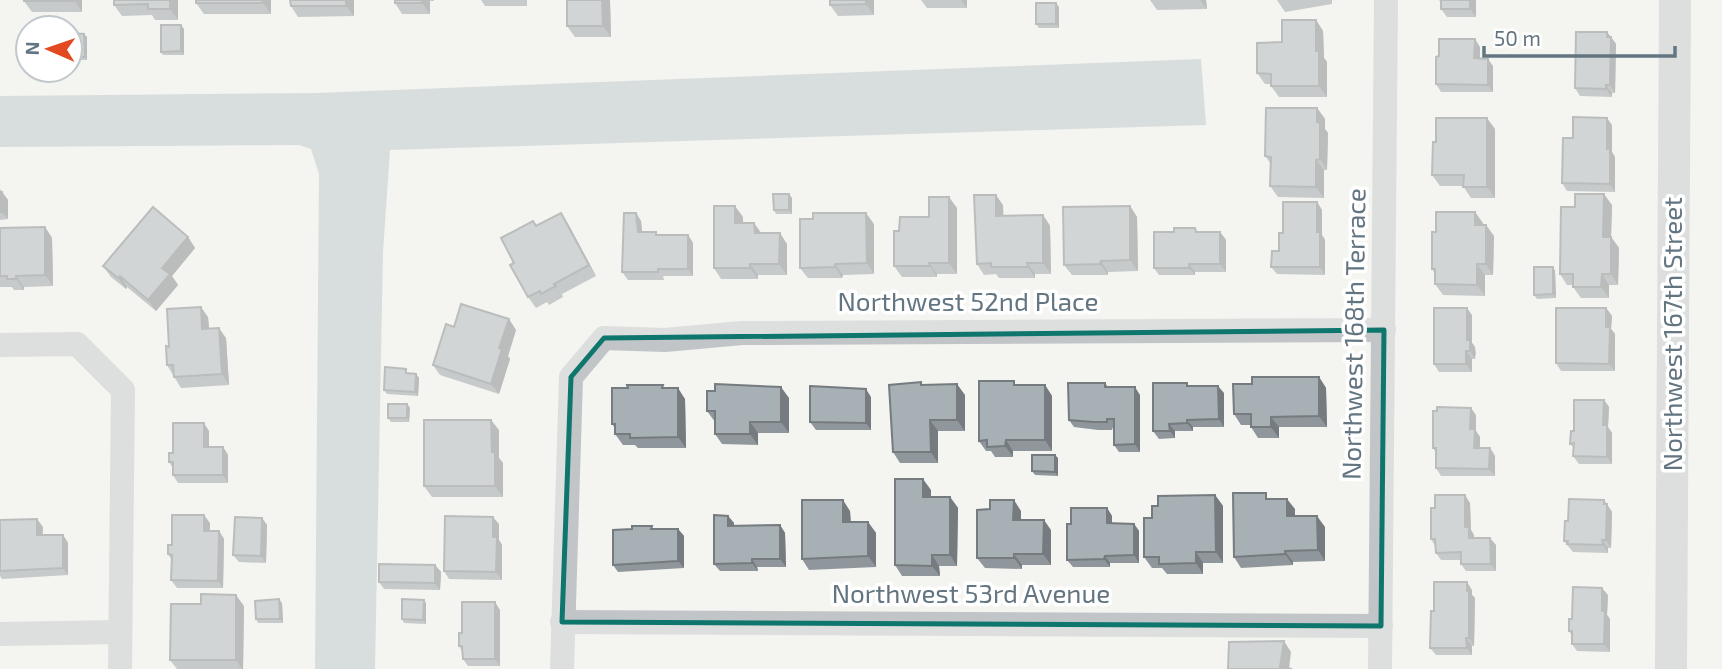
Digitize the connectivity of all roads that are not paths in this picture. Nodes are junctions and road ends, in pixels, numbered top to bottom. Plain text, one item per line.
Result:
1 (1386, 0) edge
2 (1675, 0) edge
3 (1384, 330) junction
4 (0, 345) edge
5 (562, 622) junction
6 (1381, 626) junction
7 (120, 632) junction
8 (0, 634) edge
9 (120, 669) edge
10 (562, 669) edge
11 (1380, 669) edge
12 (1671, 669) edge

1 - 3 street, Northwest 168th Terrace
2 - 12 street, Northwest 167th Street
3 - 5 street, Northwest 52nd Place
3 - 6 street, Northwest 168th Terrace
4 - 7 street
5 - 6 street, Northwest 53rd Avenue
5 - 10 street
6 - 11 street, Northwest 168th Terrace
7 - 8 street
7 - 9 street

